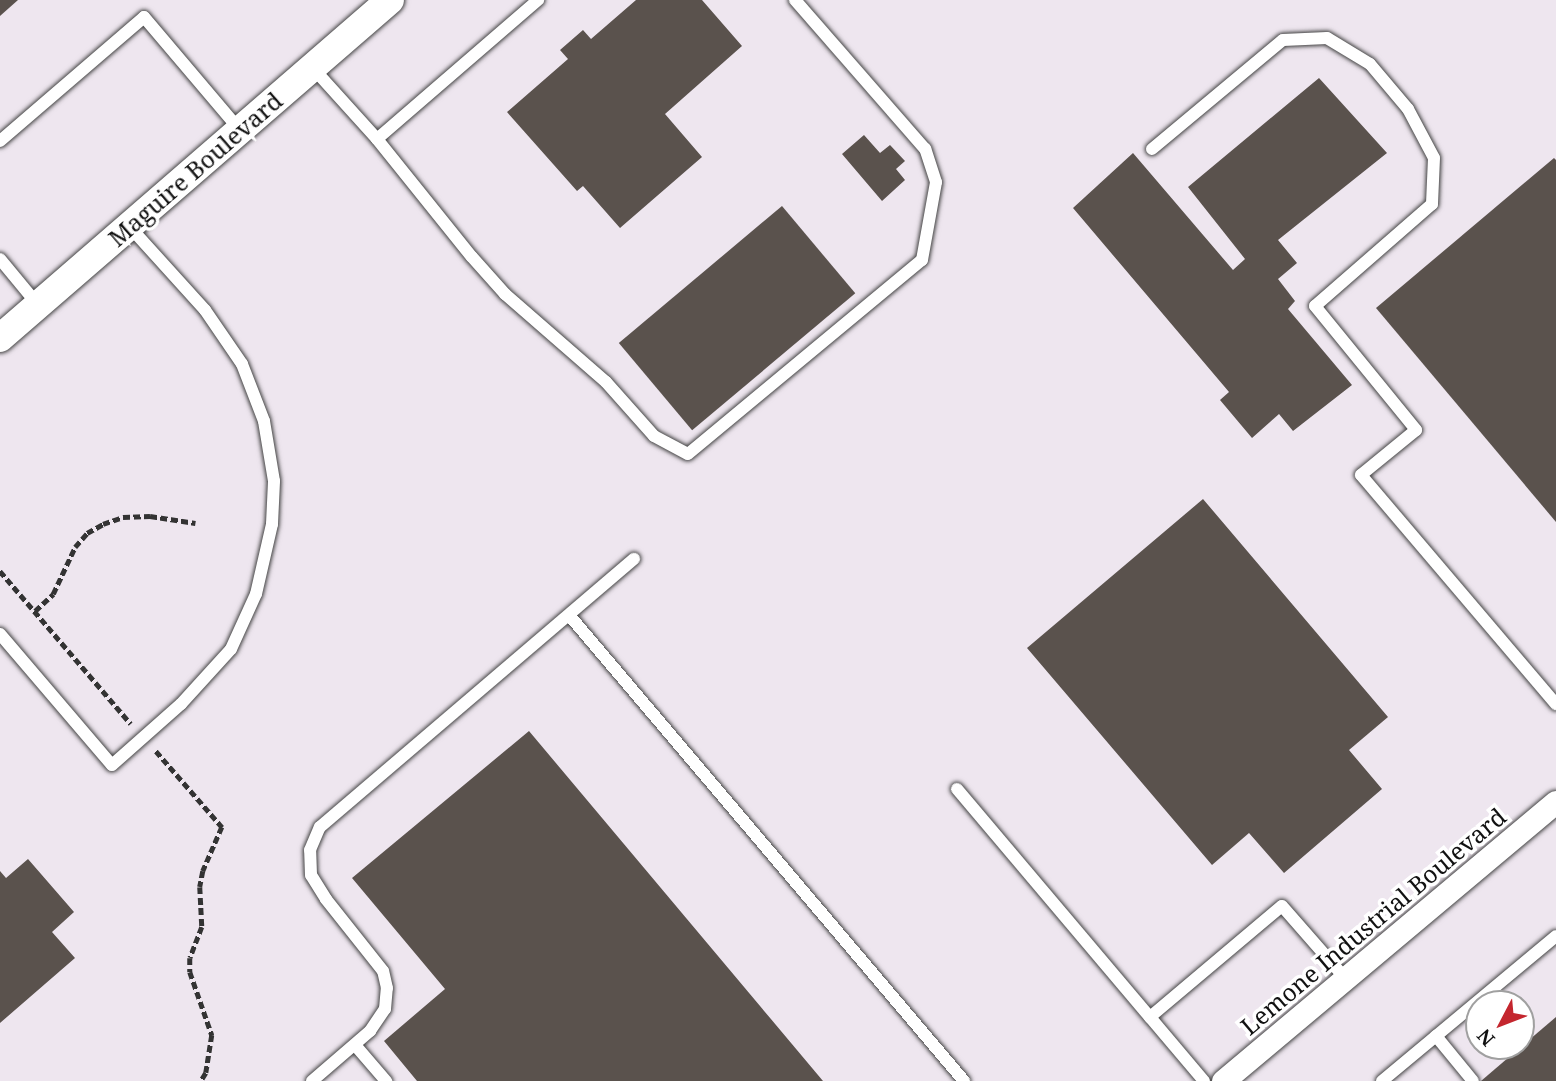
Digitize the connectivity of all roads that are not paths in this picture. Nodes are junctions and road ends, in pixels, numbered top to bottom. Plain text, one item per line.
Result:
1 (390, 0) edge
2 (538, 0) edge
3 (795, 0) edge
4 (312, 67) junction
5 (240, 130) junction
6 (377, 139) junction
7 (0, 141) edge
8 (1152, 149) dead end
9 (129, 226) junction
10 (0, 259) edge
11 (38, 304) junction
12 (0, 338) edge
13 (634, 559) dead end
14 (569, 615) junction
15 (0, 634) edge
16 (1556, 703) edge
17 (957, 789) dead end
18 (1556, 802) edge
19 (1556, 936) edge
20 (1345, 978) junction
21 (1150, 1017) junction
22 (1436, 1036) junction
23 (355, 1045) junction
24 (312, 1081) edge
25 (386, 1081) edge
26 (964, 1081) edge
27 (1204, 1081) edge
28 (1223, 1081) edge
29 (1382, 1081) edge
30 (1473, 1081) edge

1 - 4 street, Maguire Boulevard
2 - 6 lane
3 - 6 lane
4 - 5 street, Maguire Boulevard
4 - 6 lane
5 - 7 lane
5 - 9 street, Maguire Boulevard
8 - 16 lane
9 - 11 street, Maguire Boulevard
9 - 15 lane
10 - 11 lane
11 - 12 street, Maguire Boulevard
13 - 14 lane
14 - 23 lane
14 - 26 lane
17 - 21 lane
18 - 20 street, Lemone Industrial Boulevard
19 - 22 lane
20 - 21 lane
20 - 28 street, Lemone Industrial Boulevard
21 - 27 lane
22 - 29 lane
22 - 30 lane
23 - 24 lane
23 - 25 lane

